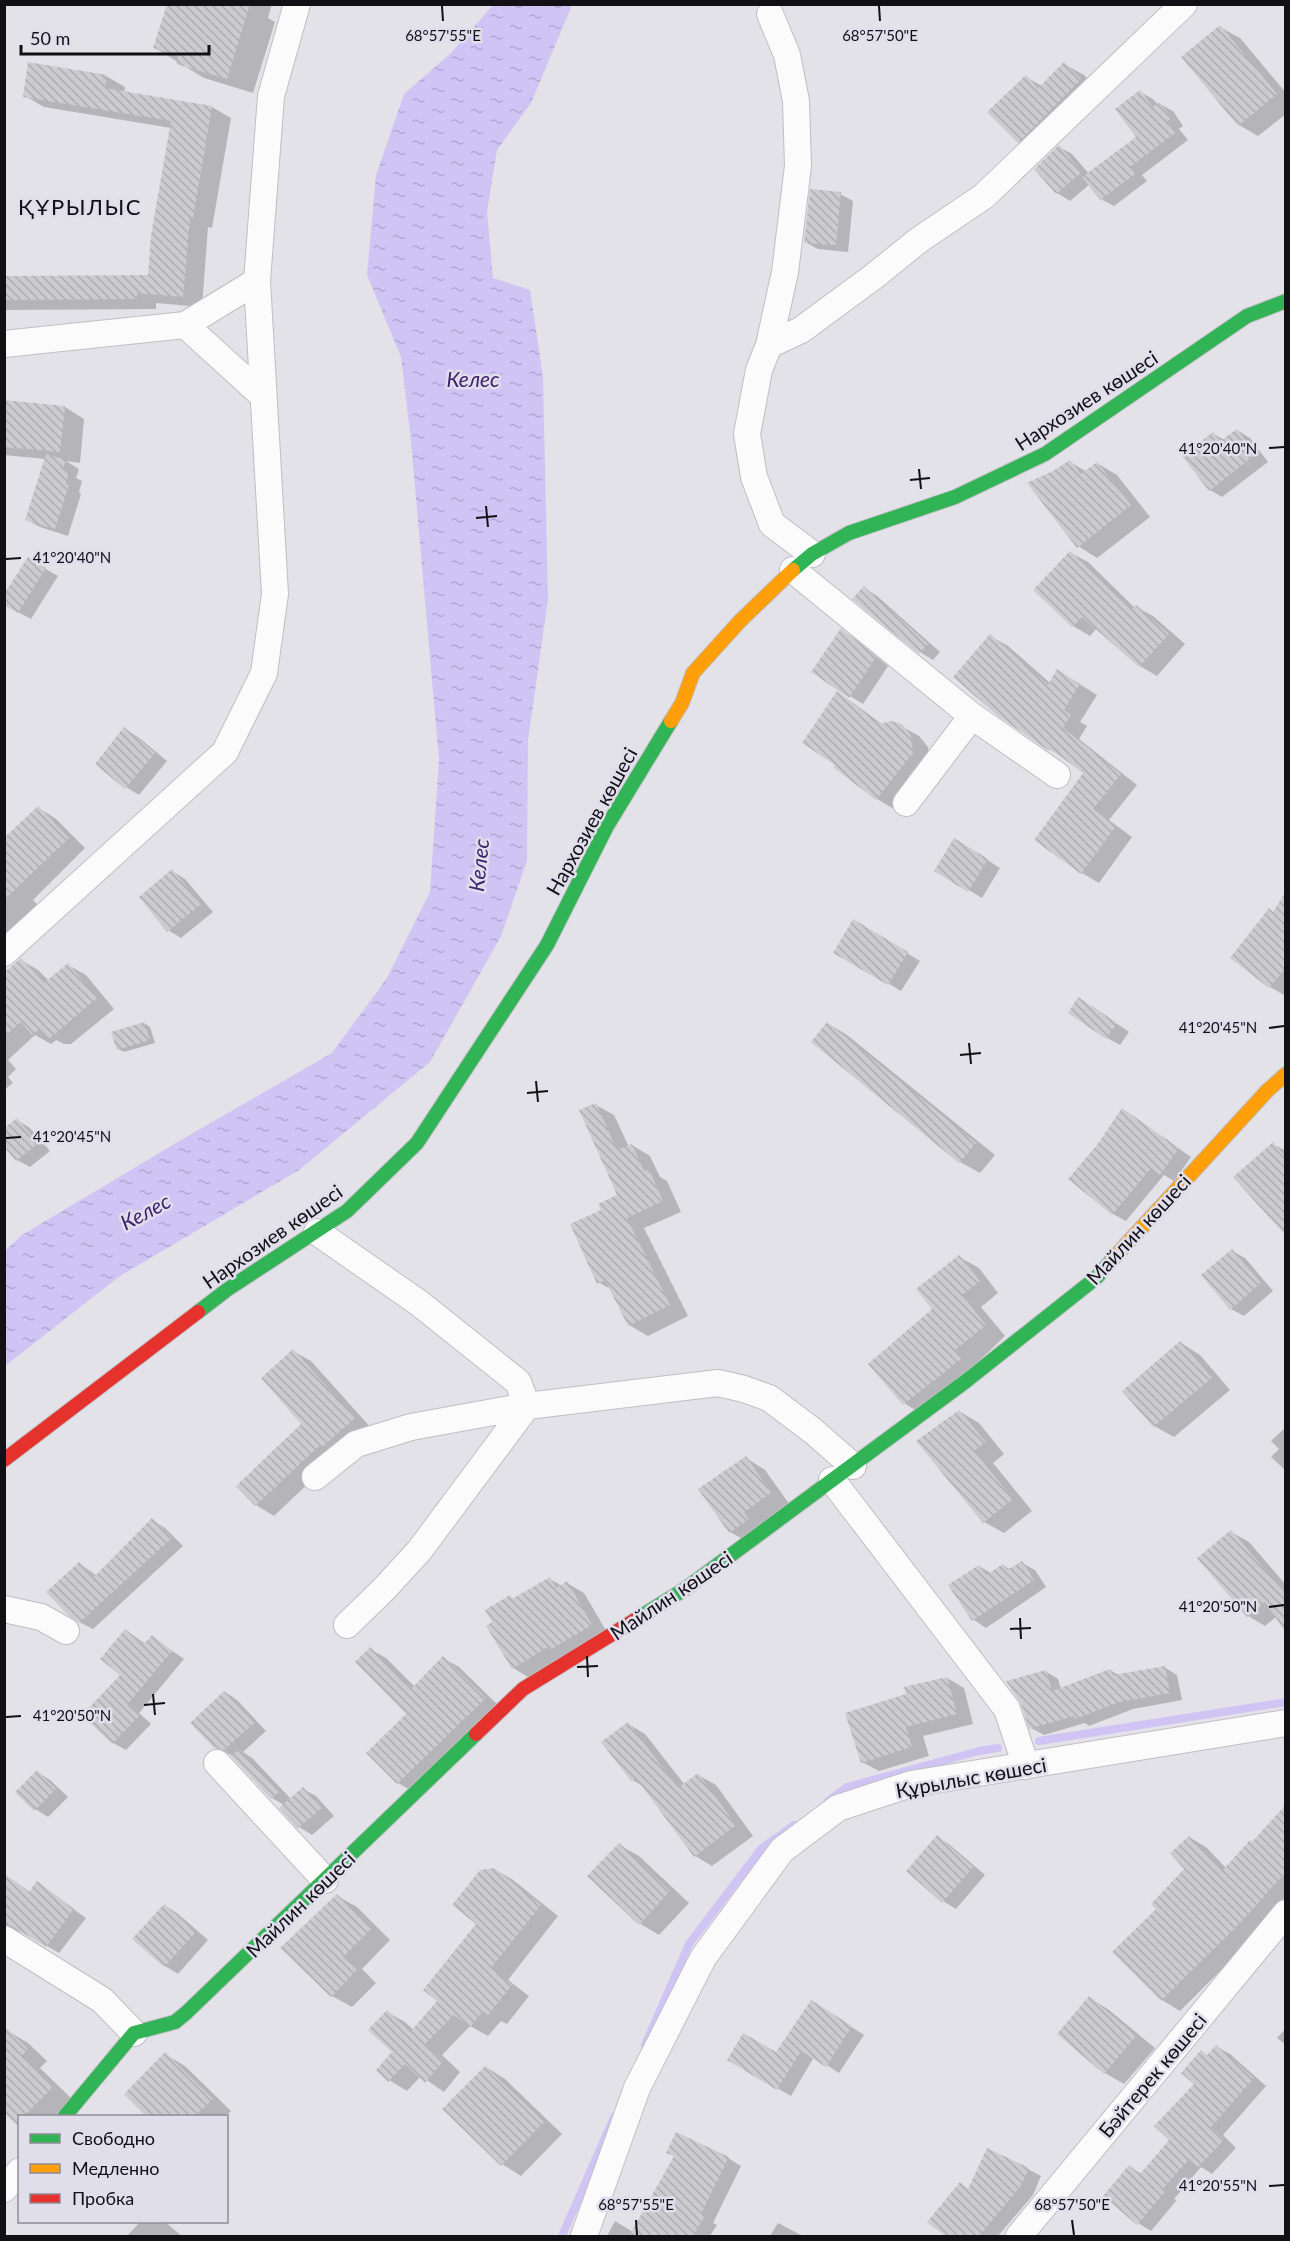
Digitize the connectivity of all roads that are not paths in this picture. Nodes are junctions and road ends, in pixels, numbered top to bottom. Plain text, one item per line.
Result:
1 (297, 4) edge
2 (1184, 4) edge
3 (770, 14) dead end
4 (257, 281) junction
5 (1286, 301) edge
6 (185, 325) junction
7 (4, 344) edge
8 (769, 345) junction
9 (263, 396) junction
10 (802, 562) junction
11 (972, 716) junction
12 (1058, 775) dead end
13 (906, 803) dead end
14 (4, 953) edge
15 (1286, 1074) edge
16 (316, 1232) junction
17 (527, 1406) junction
18 (4, 1460) edge
19 (843, 1473) junction
20 (315, 1477) dead end
21 (4, 1608) edge
22 (346, 1625) dead end
23 (66, 1631) dead end
24 (1286, 1723) edge
25 (217, 1763) dead end
26 (1026, 1766) junction
27 (324, 1880) junction
28 (1286, 1913) edge
29 (4, 1939) edge
30 (134, 2033) junction
31 (65, 2115) edge
32 (18, 2173) edge
33 (4, 2189) edge
34 (584, 2236) edge
35 (1019, 2236) edge

1 - 4 street
2 - 8 street
3 - 8 street
4 - 6 street
4 - 9 street
5 - 10 street, Нархозиев көшесі
6 - 7 street
6 - 9 street
8 - 10 street
9 - 14 street
10 - 11 street
10 - 16 street, Нархозиев көшесі
11 - 12 street
11 - 13 street
15 - 19 street, Майлин көшесі
16 - 17 street
16 - 18 street, Нархозиев көшесі
17 - 19 street
17 - 20 street
17 - 22 street
19 - 26 street
19 - 27 street, Майлин көшесі
21 - 23 street
24 - 26 street, Құрылыс көшесі
25 - 27 street
26 - 34 street, Құрылыс көшесі
27 - 30 street, Майлин көшесі
28 - 35 street, Бәйтерек көшесі
29 - 30 street
30 - 31 street
32 - 33 street

